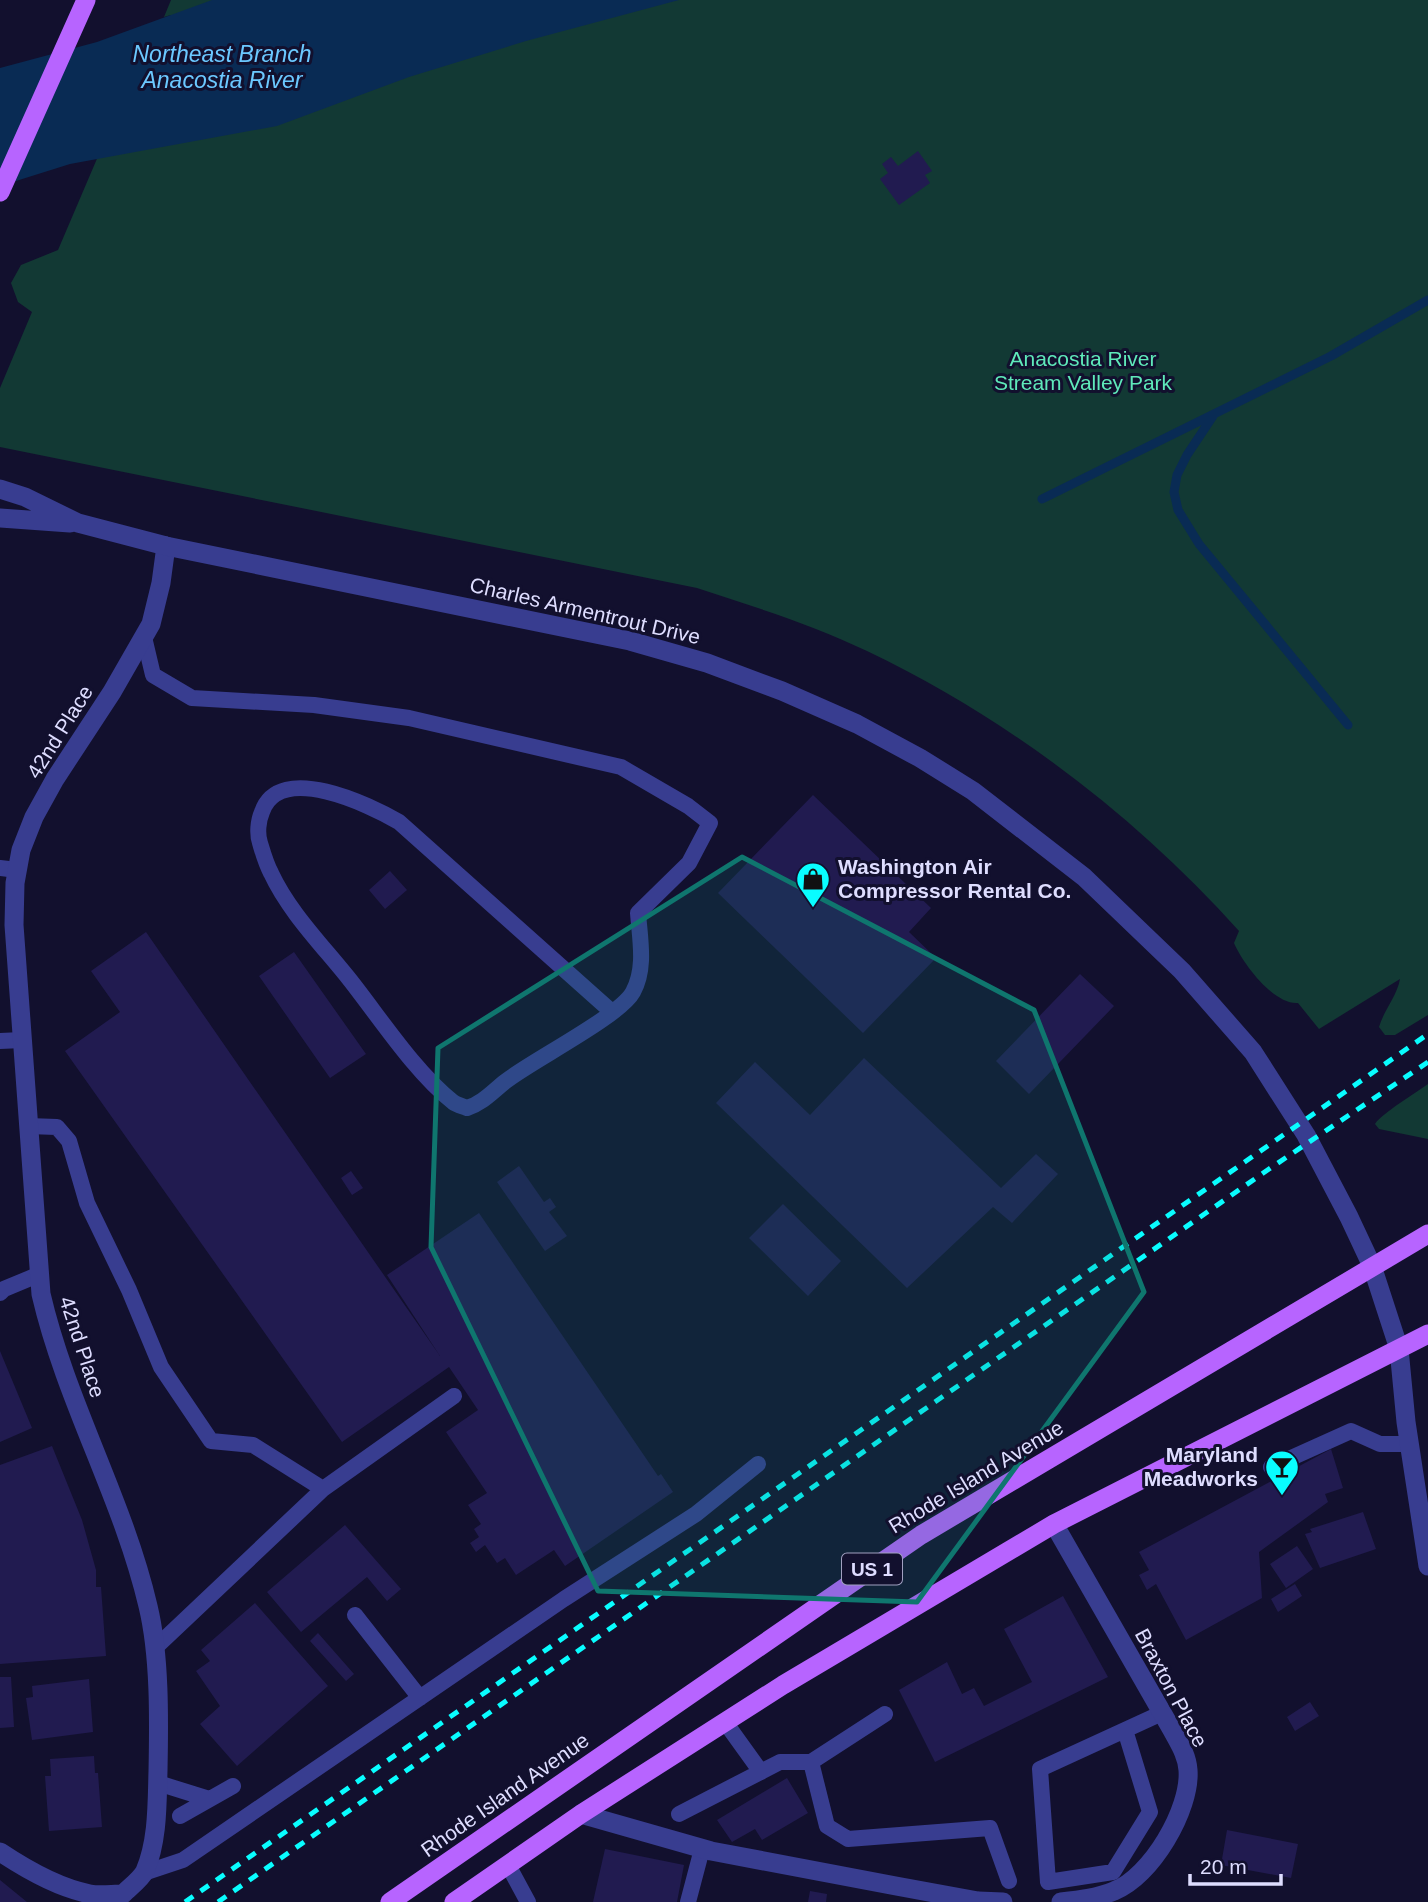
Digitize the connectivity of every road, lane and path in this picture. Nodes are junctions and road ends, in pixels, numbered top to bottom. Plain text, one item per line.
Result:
1 (86, 0) edge
2 (0, 191) edge
3 (0, 489) edge
4 (0, 519) edge
5 (78, 523) junction
6 (166, 546) junction
7 (144, 637) junction
8 (9, 869) edge
9 (612, 1012) junction
10 (22, 1040) junction
11 (0, 1041) edge
12 (28, 1126) junction
13 (1428, 1234) edge
14 (1373, 1266) junction
15 (40, 1274) junction
16 (0, 1293) edge
17 (1428, 1334) edge
18 (1399, 1349) junction
19 (454, 1396) dead end
20 (1409, 1444) junction
21 (758, 1464) dead end
22 (1271, 1467) dead end
23 (323, 1489) junction
24 (1054, 1524) junction
25 (1428, 1566) edge
26 (355, 1615) dead end
27 (155, 1648) junction
28 (420, 1698) junction
29 (1162, 1713) junction
30 (885, 1714) dead end
31 (725, 1722) junction
32 (1125, 1730) junction
33 (811, 1762) junction
34 (761, 1772) junction
35 (158, 1783) junction
36 (233, 1786) dead end
37 (209, 1799) junction
38 (581, 1814) junction
39 (678, 1814) dead end
40 (180, 1816) dead end
41 (702, 1849) junction
42 (0, 1852) edge
43 (508, 1865) junction
44 (144, 1873) junction
45 (1009, 1881) dead end
46 (89, 1898) edge
47 (390, 1902) edge
48 (454, 1902) edge
49 (528, 1902) edge
50 (688, 1902) edge
51 (1003, 1902) edge
52 (1061, 1902) edge

1 - 2 main road
3 - 5 street, Charles Armentrout Drive
4 - 5 street, Charles Armentrout Drive
5 - 6 street, Charles Armentrout Drive
6 - 7 street, 42nd Place
6 - 14 street, Charles Armentrout Drive
7 - 8 street, 42nd Place
7 - 9 lane
8 - 10 street, 42nd Place
9 - 9 lane
10 - 11 lane
10 - 12 street, 42nd Place
12 - 15 street, 42nd Place
12 - 23 lane
13 - 14 main road, Rhode Island Avenue / US 1
14 - 18 street, Charles Armentrout Drive
14 - 47 main road, Rhode Island Avenue / US 1
15 - 16 lane
15 - 27 street, 42nd Place
17 - 18 main road, US 1
18 - 20 street, Charles Armentrout Drive
18 - 24 main road, US 1
19 - 23 lane
20 - 22 lane
20 - 25 street, Charles Armentrout Drive
21 - 28 lane
23 - 27 lane
24 - 29 street, Braxton Place
24 - 31 main road, US 1
26 - 28 lane
27 - 35 street, 42nd Place
28 - 44 lane
29 - 32 lane
29 - 52 street, Braxton Place
30 - 33 lane
31 - 34 lane
31 - 38 main road, US 1
32 - 32 lane
33 - 34 lane
33 - 45 lane
34 - 39 lane
35 - 37 lane
35 - 44 street, 42nd Place
36 - 37 lane
37 - 40 lane
38 - 41 street
38 - 43 main road, US 1
41 - 50 lane
41 - 51 street
42 - 46 street
43 - 48 main road, US 1
43 - 49 lane
44 - 46 street

